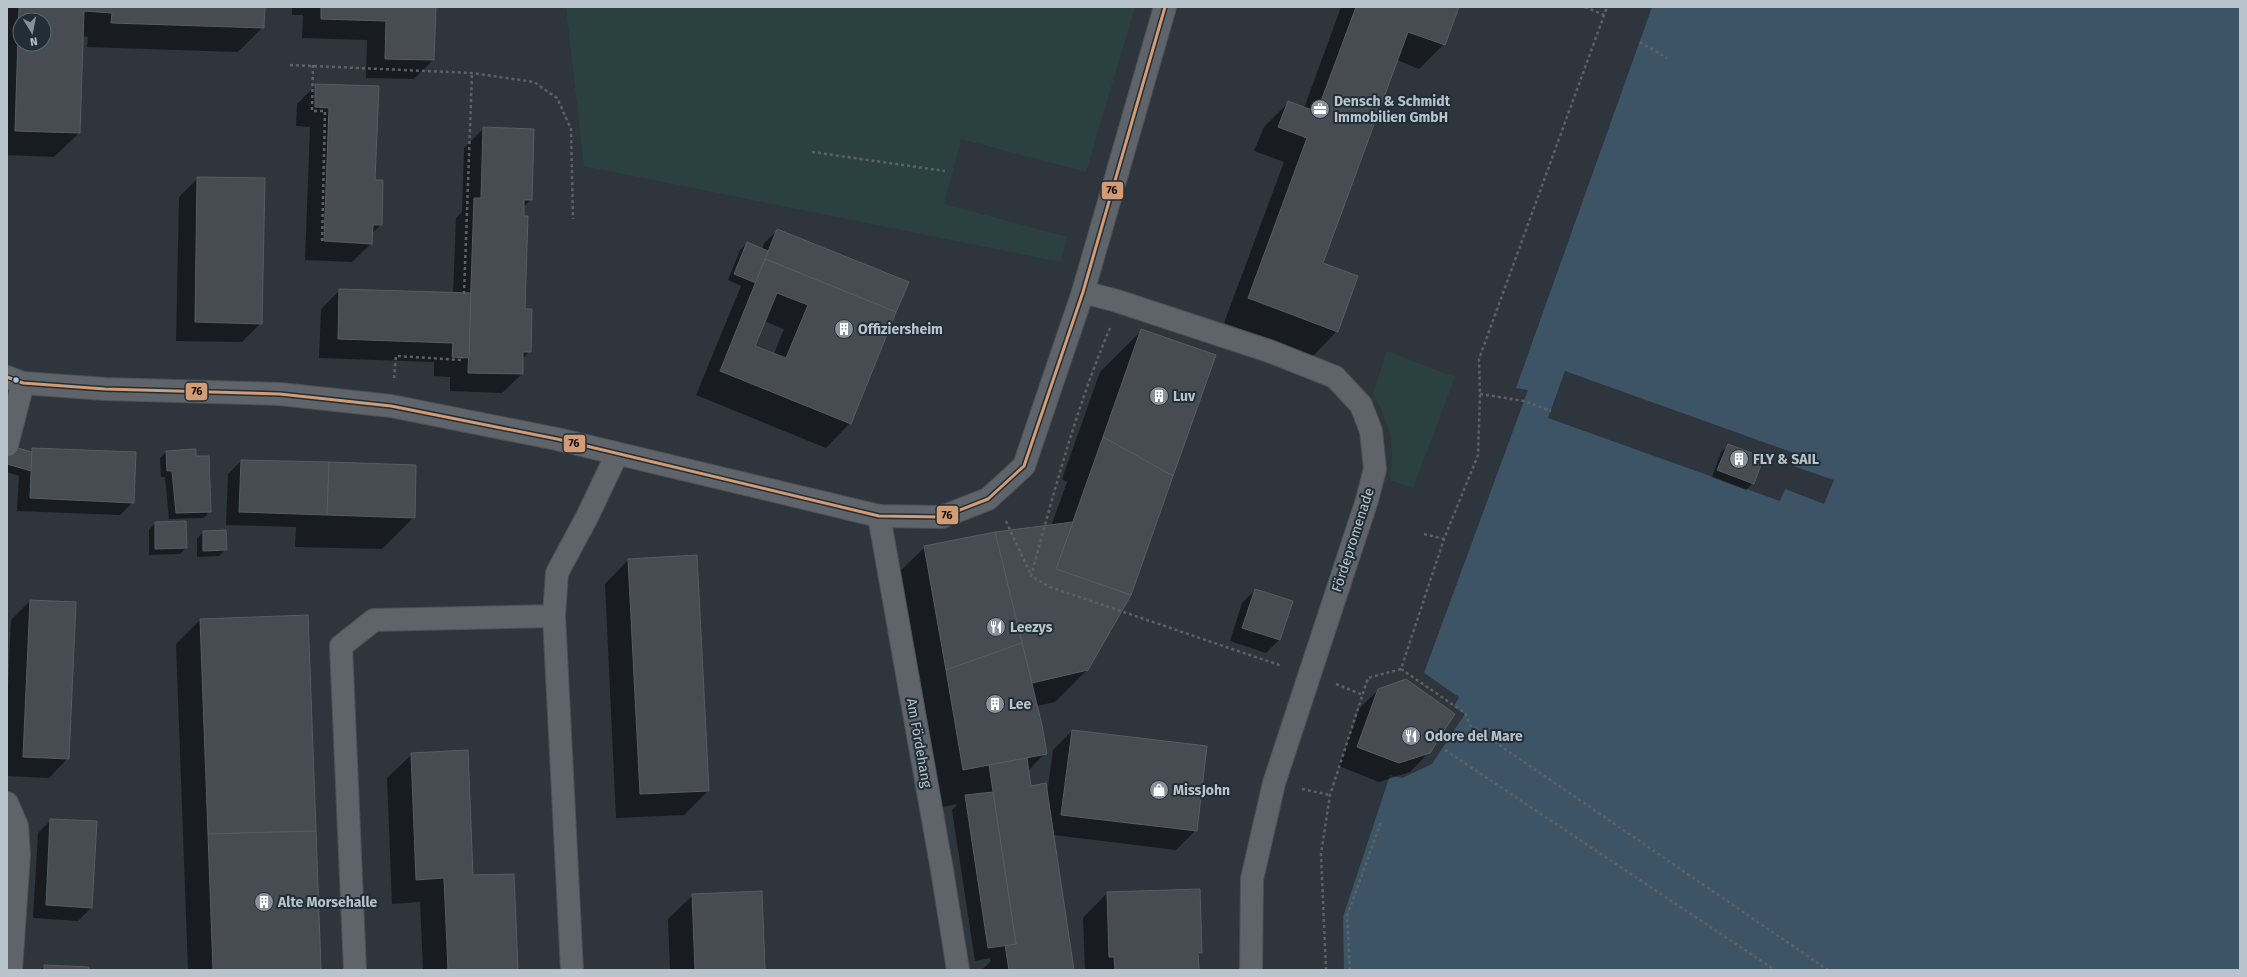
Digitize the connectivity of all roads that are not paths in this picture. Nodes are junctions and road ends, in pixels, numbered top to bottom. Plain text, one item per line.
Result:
1 (1165, 7) edge
2 (1083, 292) junction
3 (15, 380) edge
4 (7, 445) edge
5 (617, 454) junction
6 (879, 516) junction
7 (554, 616) junction
8 (7, 803) edge
9 (11, 970) edge
10 (355, 970) edge
11 (572, 970) edge
12 (958, 970) edge
13 (1251, 970) edge

1 - 2 street
2 - 6 street
2 - 13 street, Fördepromenade
3 - 4 street
3 - 5 street
5 - 6 street
5 - 7 street
6 - 12 street, Am Fördehang
7 - 10 street
7 - 11 street
8 - 9 street

